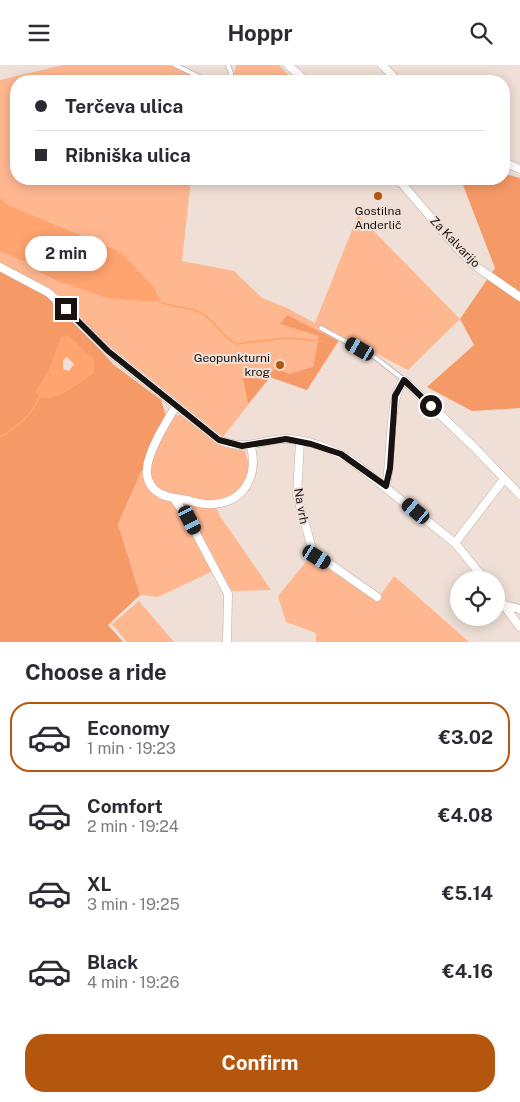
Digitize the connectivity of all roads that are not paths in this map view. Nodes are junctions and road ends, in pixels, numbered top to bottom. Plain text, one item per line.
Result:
1 (175, 65) edge
2 (288, 65) edge
3 (382, 65) edge
4 (196, 75) edge
5 (299, 75) edge
6 (392, 75) edge
7 (403, 185) edge
8 (0, 267) edge
9 (520, 297) edge
10 (321, 327) dead end
11 (404, 380) junction
12 (176, 406) junction
13 (300, 441) junction
14 (250, 447) junction
15 (504, 479) junction
16 (386, 486) junction
17 (520, 495) edge
18 (175, 500) junction
19 (455, 543) junction
20 (478, 571) edge
21 (377, 597) dead end
22 (505, 605) edge
23 (505, 606) edge
24 (520, 609) edge
25 (520, 627) edge
26 (227, 642) edge

1 - 4 lane
2 - 5 street
3 - 6 street
7 - 9 street, Za Kalvarijo
8 - 12 street
10 - 11 lane
11 - 15 street
11 - 16 street
12 - 14 street
12 - 18 street
13 - 14 street
13 - 16 street
13 - 21 street, Na vrh
14 - 18 street
15 - 17 street
15 - 19 street
16 - 19 street
18 - 26 street
19 - 20 street
22 - 24 street
23 - 25 street

